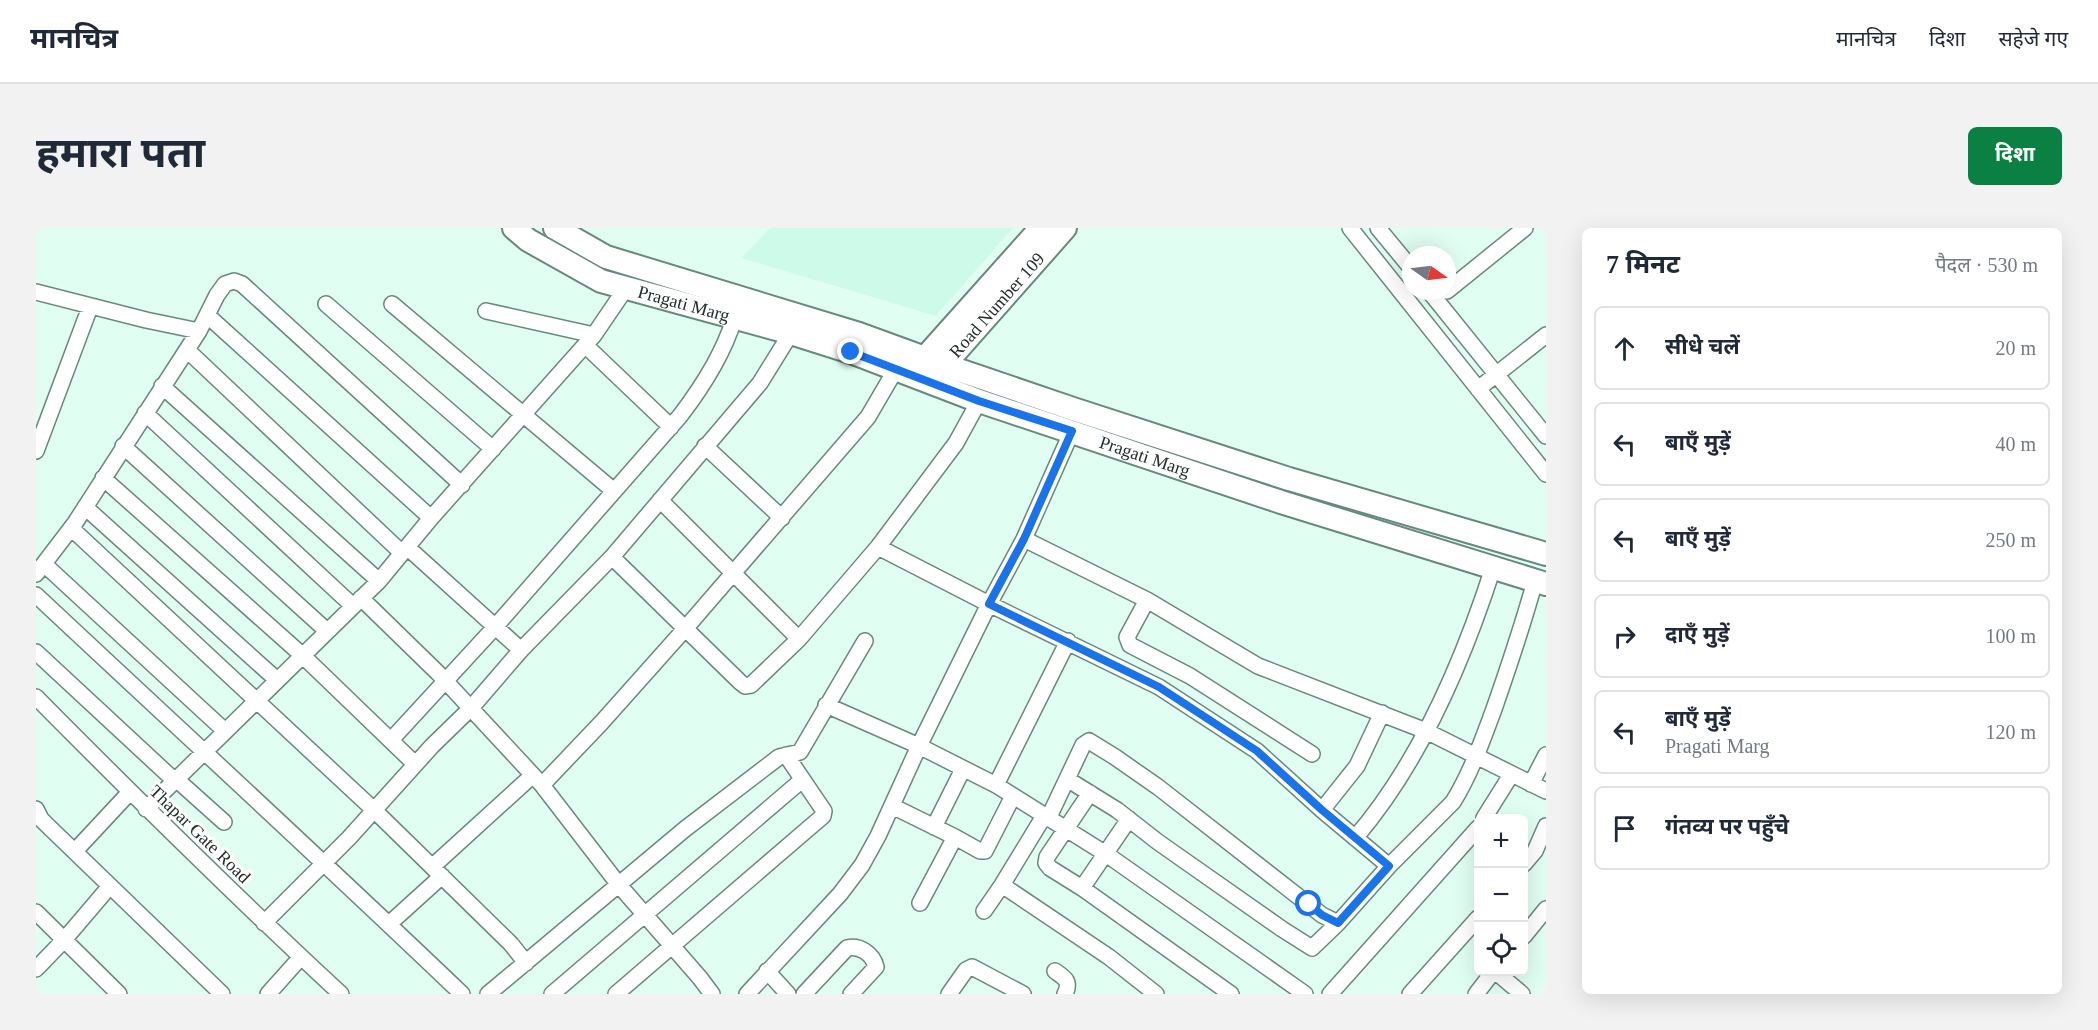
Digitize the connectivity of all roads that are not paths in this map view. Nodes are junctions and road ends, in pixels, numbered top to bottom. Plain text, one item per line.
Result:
1 (514, 228) edge
2 (555, 228) edge
3 (1041, 228) edge
4 (1065, 228) edge
5 (1371, 228) edge
6 (1378, 228) edge
7 (1525, 228) edge
8 (1354, 233) edge
9 (1402, 257) edge
10 (1456, 281) edge
11 (626, 288) junction
12 (36, 292) edge
13 (1433, 300) edge
14 (1445, 300) edge
15 (326, 304) dead end
16 (392, 304) dead end
17 (90, 307) junction
18 (486, 311) dead end
19 (1419, 314) junction
20 (208, 316) junction
21 (734, 319) junction
22 (200, 331) junction
23 (791, 333) junction
24 (1546, 335) edge
25 (589, 340) junction
26 (187, 350) junction
27 (921, 370) junction
28 (1496, 375) junction
29 (162, 386) junction
30 (1478, 389) junction
31 (979, 401) junction
32 (145, 413) junction
33 (523, 414) junction
34 (671, 427) junction
35 (1072, 431) junction
36 (1546, 436) edge
37 (123, 446) junction
38 (705, 446) junction
39 (493, 449) junction
40 (36, 451) edge
41 (1546, 474) edge
42 (103, 478) junction
43 (462, 485) junction
44 (614, 491) junction
45 (660, 500) junction
46 (85, 507) junction
47 (431, 518) junction
48 (782, 518) junction
49 (71, 528) junction
50 (1024, 539) junction
51 (878, 547) junction
52 (404, 550) junction
53 (1546, 554) edge
54 (612, 557) junction
55 (1493, 568) junction
56 (40, 569) edge
57 (733, 573) junction
58 (379, 581) junction
59 (1540, 582) edge
60 (36, 595) edge
61 (1147, 600) junction
62 (357, 602) junction
63 (989, 604) junction
64 (495, 627) junction
65 (684, 630) junction
66 (327, 631) junction
67 (799, 639) junction
68 (864, 641) dead end
69 (1068, 641) junction
70 (521, 650) junction
71 (36, 652) edge
72 (302, 655) junction
73 (277, 680) junction
74 (445, 681) junction
75 (36, 697) edge
76 (255, 701) junction
77 (826, 705) junction
78 (471, 708) junction
79 (1382, 713) junction
80 (225, 731) junction
81 (1426, 731) junction
82 (391, 740) junction
83 (919, 746) junction
84 (205, 753) junction
85 (1312, 754) dead end
86 (786, 755) junction
87 (1477, 756) junction
88 (1546, 756) edge
89 (415, 764) junction
90 (963, 769) junction
91 (1511, 774) junction
92 (1067, 779) junction
93 (176, 780) junction
94 (538, 780) junction
95 (802, 780) junction
96 (1531, 784) junction
97 (996, 785) junction
98 (1546, 791) edge
99 (130, 792) junction
100 (1090, 793) junction
101 (1013, 796) junction
102 (891, 806) junction
103 (36, 808) edge
104 (146, 809) junction
105 (374, 810) junction
106 (1322, 810) junction
107 (1488, 814) edge
108 (1046, 817) junction
109 (1129, 819) junction
110 (224, 822) dead end
111 (1546, 826) edge
112 (934, 827) junction
113 (1066, 830) junction
114 (1474, 834) edge
115 (955, 837) junction
116 (1355, 838) junction
117 (75, 851) junction
118 (1106, 854) junction
119 (1540, 854) edge
120 (325, 863) junction
121 (1389, 866) junction
122 (437, 871) junction
123 (619, 885) junction
124 (1002, 885) junction
125 (110, 886) junction
126 (1082, 888) junction
127 (920, 903) dead end
128 (1546, 909) edge
129 (984, 911) dead end
130 (36, 912) edge
131 (645, 916) junction
132 (1475, 922) edge
133 (264, 923) junction
134 (1338, 923) junction
135 (389, 924) junction
136 (1528, 931) edge
137 (64, 940) junction
138 (673, 946) junction
139 (301, 957) junction
140 (526, 963) junction
141 (36, 969) edge
142 (1055, 970) dead end
143 (767, 971) junction
144 (1492, 976) edge
145 (1500, 976) edge
146 (119, 994) edge
147 (222, 994) edge
148 (268, 994) edge
149 (341, 994) edge
150 (462, 994) edge
151 (488, 994) edge
152 (552, 994) edge
153 (616, 994) edge
154 (712, 994) edge
155 (747, 994) edge
156 (788, 994) edge
157 (804, 994) edge
158 (850, 994) edge
159 (950, 994) edge
160 (1023, 994) edge
161 (1065, 994) edge
162 (1156, 994) edge
163 (1231, 994) edge
164 (1305, 994) edge
165 (1330, 994) edge
166 (1410, 994) edge
167 (1476, 994) edge
168 (1522, 994) edge

1 - 11 main road, Pragati Marg
2 - 27 main road, Pragati Marg
3 - 27 main road, Road Number 109
4 - 27 main road, Road Number 109
5 - 8 street
6 - 9 street
7 - 10 street
8 - 19 street
11 - 21 main road, Pragati Marg
11 - 25 street
12 - 17 street
13 - 19 street
14 - 28 street
15 - 39 street
16 - 33 street
17 - 22 street
17 - 40 street
18 - 25 street
19 - 30 street
20 - 22 street
20 - 43 street
20 - 47 street
21 - 23 main road, Pragati Marg
21 - 34 street
22 - 26 street
23 - 27 main road, Pragati Marg
23 - 38 street
24 - 28 street
25 - 33 street
25 - 34 street
26 - 29 street
26 - 52 street
27 - 31 main road, Pragati Marg
27 - 48 street
27 - 53 main road, Pragati Marg
28 - 30 street
28 - 36 street
29 - 32 street
29 - 58 street
30 - 41 street
31 - 35 main road, Pragati Marg
31 - 51 street
32 - 37 street
32 - 62 street
33 - 39 street
33 - 44 street
34 - 44 street
35 - 50 street
35 - 55 main road, Pragati Marg
37 - 42 street
37 - 66 street
38 - 45 street
38 - 48 street
39 - 43 street
42 - 46 street
42 - 72 street
43 - 47 street
44 - 64 street
45 - 54 street
45 - 57 street
46 - 49 street
46 - 73 street
47 - 52 street
48 - 57 street
49 - 56 street
49 - 76 street
50 - 61 street
50 - 63 street
51 - 63 street
51 - 67 street
52 - 58 street
52 - 64 street
54 - 65 street
54 - 70 street
55 - 59 main road, Pragati Marg
55 - 81 street
56 - 80 street
57 - 65 street
57 - 67 street
58 - 62 street
59 - 87 street
60 - 84 street
61 - 79 street
61 - 85 street
62 - 66 street
62 - 74 street
63 - 69 street
63 - 83 street
64 - 70 street
64 - 74 street
65 - 67 street
65 - 94 street
66 - 72 street
68 - 77 street
69 - 97 street
69 - 106 street
70 - 78 street
71 - 93 street
72 - 73 street
72 - 82 street
73 - 76 street
74 - 78 street
74 - 82 street
75 - 99 street, Thapar Gate Road
76 - 80 street
76 - 105 street
77 - 83 street
77 - 86 street
78 - 89 street
78 - 94 street
79 - 81 street
79 - 106 street
80 - 84 street
81 - 87 street
81 - 116 street
82 - 89 street
83 - 90 street
83 - 102 street
84 - 93 street
84 - 120 street
86 - 95 street
86 - 123 street
87 - 91 street
87 - 121 street
88 - 96 street
89 - 105 street
90 - 97 street
90 - 112 street
91 - 96 street
91 - 107 street
92 - 100 street
92 - 108 street
92 - 134 street
93 - 104 street
93 - 110 street
94 - 122 street
94 - 123 street
95 - 131 street
95 - 138 street
96 - 98 street
97 - 101 street
99 - 104 street, Thapar Gate Road
99 - 117 street
100 - 109 street
100 - 113 street
101 - 108 street
101 - 115 street
102 - 112 street
102 - 143 street
103 - 117 street
104 - 133 street, Thapar Gate Road
105 - 120 street
105 - 122 street
106 - 116 street
108 - 113 street
108 - 124 street
109 - 118 street
109 - 134 street
111 - 119 street
112 - 115 street
113 - 118 street
113 - 126 street
114 - 165 street
115 - 127 street
116 - 121 street
117 - 125 street
118 - 126 street
118 - 164 street
120 - 133 street
120 - 135 street
121 - 134 street
122 - 135 street
122 - 140 street
123 - 131 street
123 - 140 street
124 - 129 street
124 - 162 street
125 - 137 street
125 - 147 street
126 - 163 street
128 - 136 street
130 - 137 street
131 - 138 street
131 - 152 street
132 - 166 street
133 - 139 street, Thapar Gate Road
135 - 150 street
137 - 141 street
137 - 146 street
138 - 153 street
138 - 154 street
139 - 148 street
139 - 149 street, Thapar Gate Road
140 - 151 street
142 - 161 street
143 - 155 street
143 - 156 street
144 - 167 street
145 - 168 street
157 - 158 street
159 - 160 street

